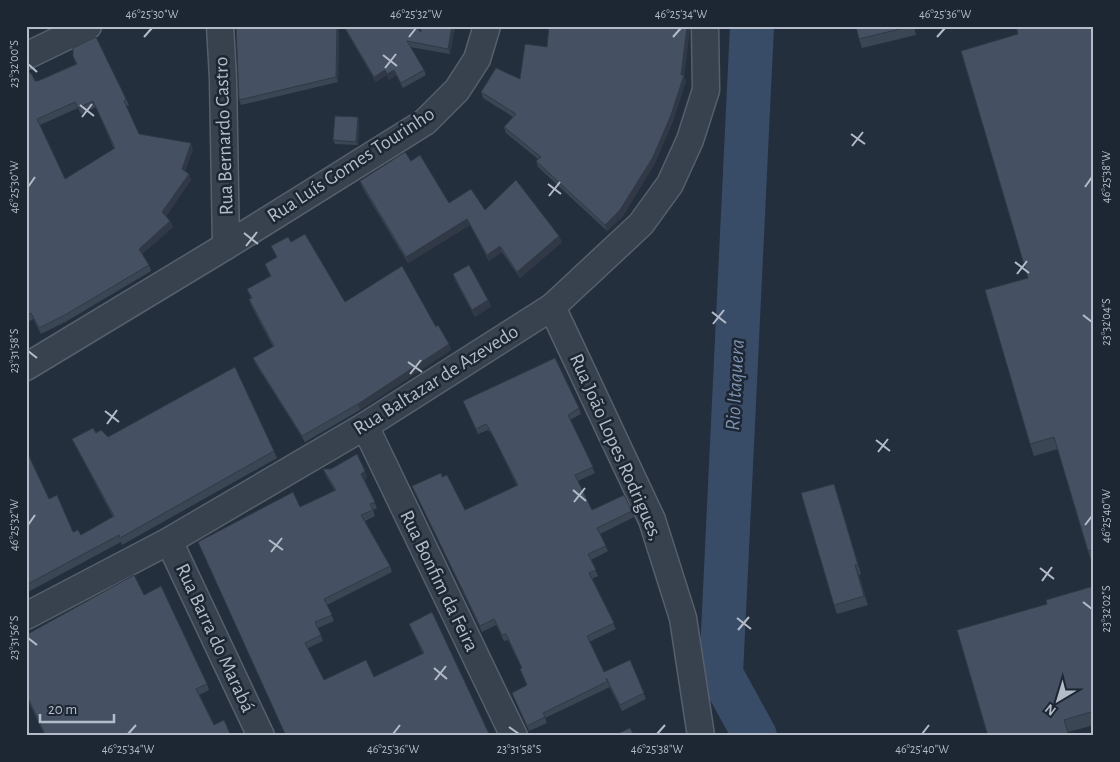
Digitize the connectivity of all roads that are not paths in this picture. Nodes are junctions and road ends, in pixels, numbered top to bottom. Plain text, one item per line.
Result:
1 (88, 26) edge
2 (220, 26) edge
3 (487, 26) edge
4 (705, 26) edge
5 (26, 56) edge
6 (226, 246) junction
7 (552, 307) junction
8 (26, 367) edge
9 (365, 426) junction
10 (169, 541) junction
11 (26, 616) edge
12 (261, 736) edge
13 (514, 736) edge
14 (700, 736) edge

1 - 5 street
2 - 6 street, Rua Bernardo Castro
3 - 6 street, Rua Luís Gomes Tourinho
4 - 7 street, Rua Baltazar de Azevedo
6 - 8 street, Rua Luís Gomes Tourinho
7 - 9 street, Rua Baltazar de Azevedo
7 - 14 street, Rua João Lopes Rodrigues,
9 - 10 street, Rua Baltazar de Azevedo
9 - 13 street, Rua Bonfim da Feira
10 - 11 street, Rua Baltazar de Azevedo
10 - 12 street, Rua Barra do Marabá

